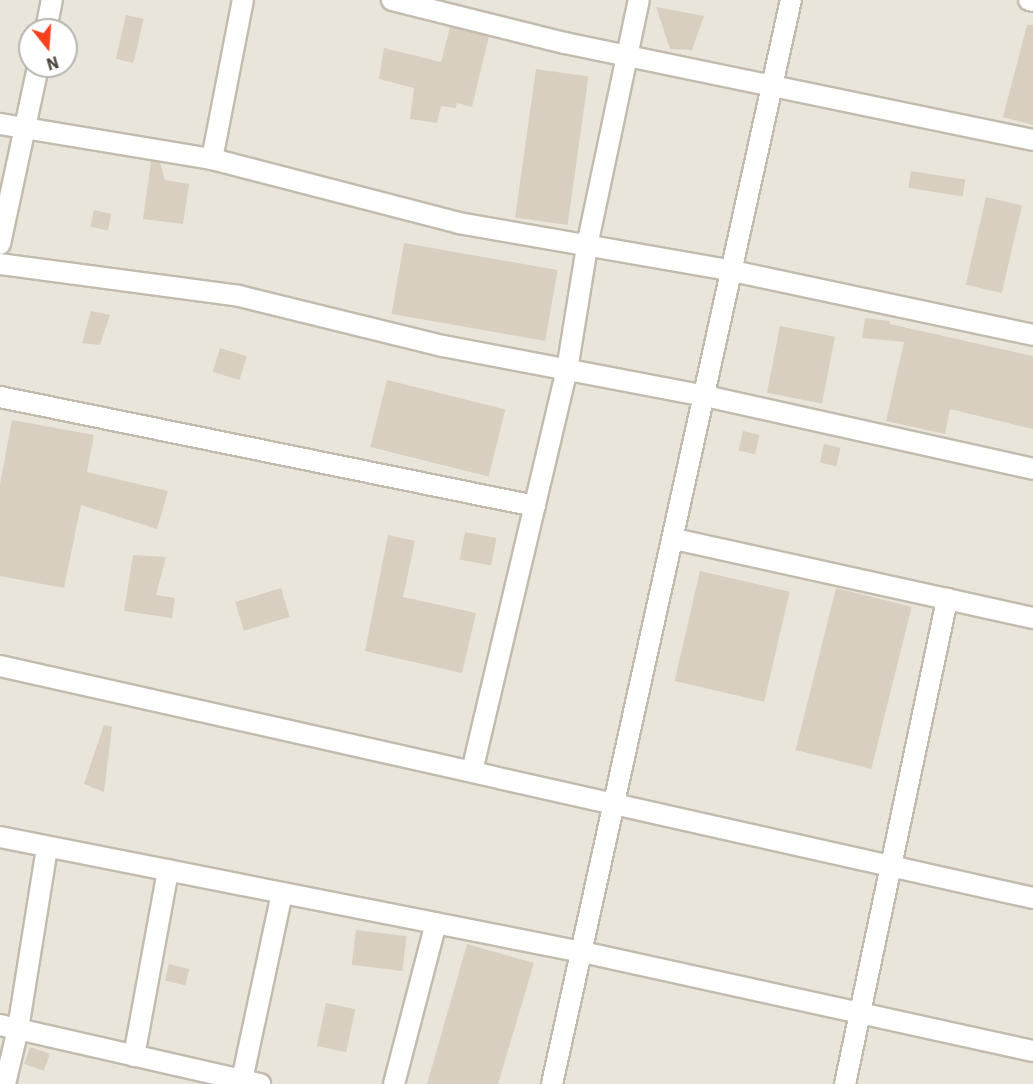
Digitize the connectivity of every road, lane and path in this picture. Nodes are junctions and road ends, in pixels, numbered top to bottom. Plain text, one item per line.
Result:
1 (52, 0) edge
2 (243, 0) edge
3 (392, 0) edge
4 (639, 0) edge
5 (791, 0) edge
6 (1029, 0) edge
7 (1033, 1) edge
8 (48, 18) edge
9 (625, 55) junction
10 (35, 78) edge
11 (773, 86) junction
12 (0, 124) edge
13 (24, 130) junction
14 (1033, 140) edge
15 (212, 159) junction
16 (0, 244) edge
17 (587, 246) junction
18 (0, 264) edge
19 (733, 272) junction
20 (1033, 335) edge
21 (567, 370) junction
22 (705, 396) junction
23 (0, 397) edge
24 (1033, 469) edge
25 (535, 506) junction
26 (674, 539) junction
27 (947, 599) junction
28 (1033, 618) edge
29 (0, 666) edge
30 (472, 771) junction
31 (616, 803) junction
32 (0, 837) edge
33 (47, 846) junction
34 (892, 867) junction
35 (168, 870) junction
36 (282, 892) junction
37 (1033, 898) edge
38 (436, 923) junction
39 (582, 952) junction
40 (860, 1013) junction
41 (9, 1027) edge
42 (1033, 1052) edge
43 (135, 1056) junction
44 (205, 1078) edge
45 (251, 1082) edge
46 (5, 1084) edge
47 (394, 1084) edge
48 (552, 1084) edge
49 (845, 1084) edge

1 - 8 street
2 - 15 street
3 - 9 street
4 - 9 street
5 - 11 street
6 - 7 street
9 - 11 street
9 - 17 street
10 - 13 street
11 - 14 street
11 - 19 street
12 - 13 street
13 - 15 street
13 - 16 street
15 - 17 street
17 - 19 street
17 - 21 street
18 - 21 street
19 - 20 street
19 - 22 street
21 - 22 street
21 - 25 street
22 - 24 street
22 - 26 street
23 - 25 street
25 - 30 street
26 - 27 street
26 - 31 street
27 - 28 street
27 - 34 street
29 - 30 street
30 - 31 street
31 - 34 street
31 - 39 street
32 - 33 street
33 - 35 street
33 - 41 street
34 - 37 street
34 - 40 street
35 - 36 street
35 - 43 street
36 - 38 street
36 - 45 street
38 - 39 street
38 - 47 street
39 - 40 street
39 - 48 street
40 - 42 street
40 - 49 street
41 - 43 street
41 - 46 street
43 - 44 street
44 - 45 street

